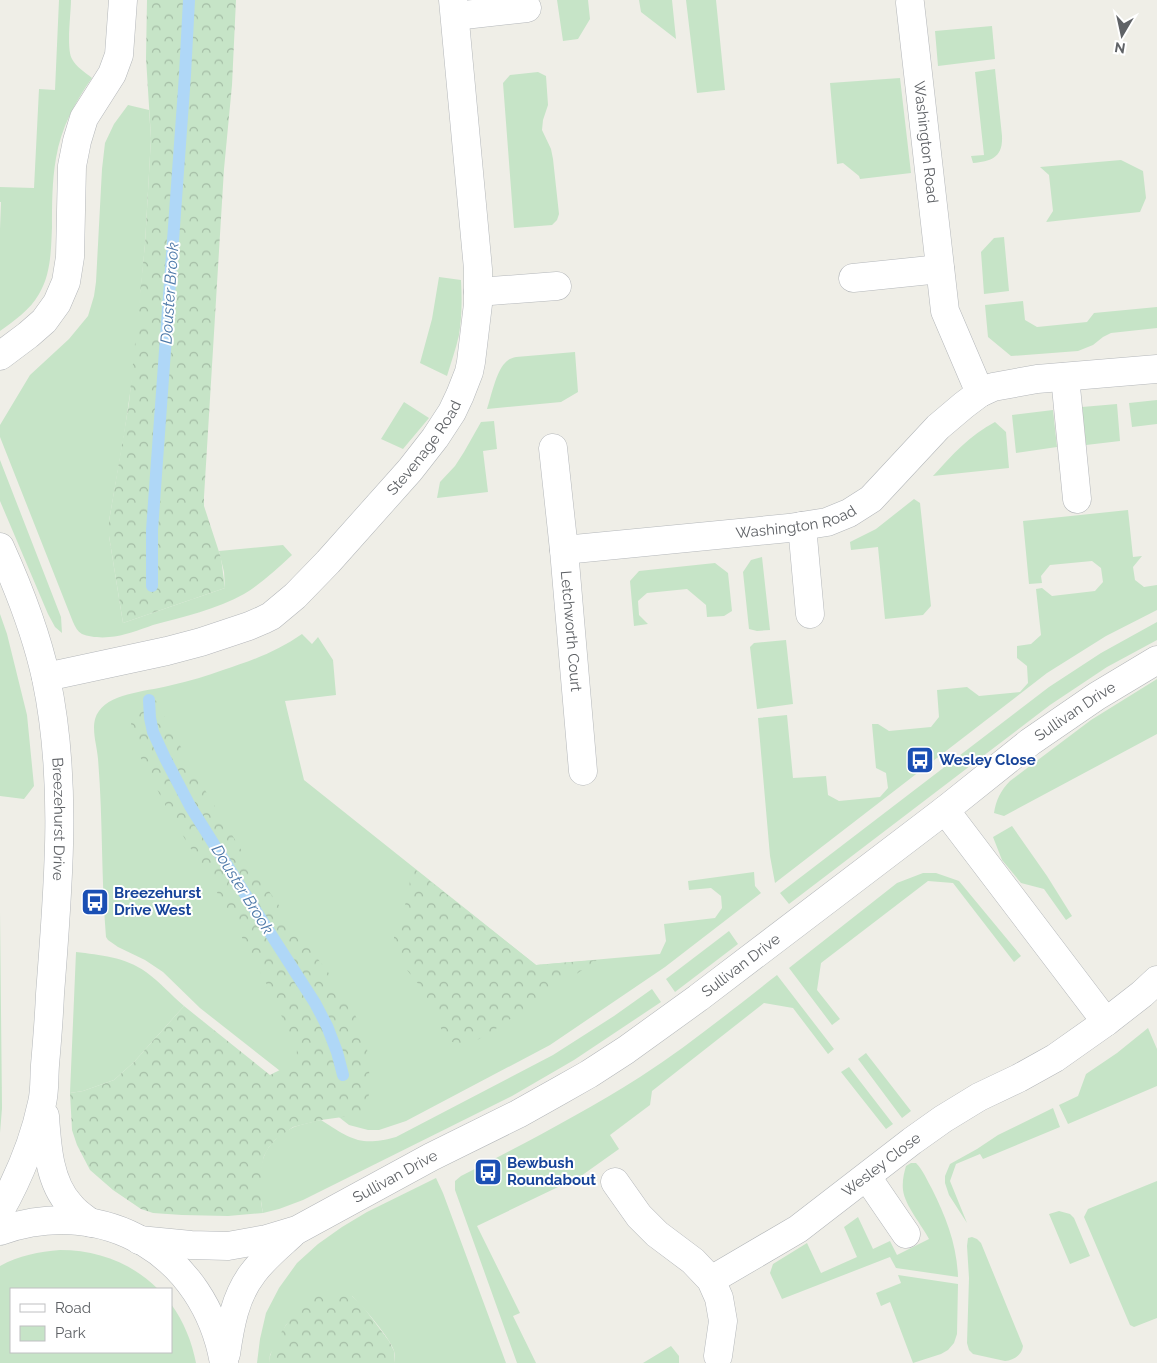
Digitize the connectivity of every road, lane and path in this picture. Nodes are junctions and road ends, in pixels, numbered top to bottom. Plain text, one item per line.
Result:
1 (123, 0) edge
2 (910, 3) dead end
3 (454, 8) edge
4 (527, 8) dead end
5 (940, 269) junction
6 (852, 278) dead end
7 (557, 286) dead end
8 (478, 292) junction
9 (0, 356) edge
10 (1157, 369) edge
11 (1065, 377) junction
12 (980, 393) junction
13 (553, 448) dead end
14 (1077, 499) dead end
15 (802, 526) junction
16 (0, 547) edge
17 (564, 550) junction
18 (810, 614) dead end
19 (1157, 660) edge
20 (46, 677) junction
21 (583, 771) dead end
22 (945, 810) junction
23 (1157, 980) edge
24 (1106, 1022) junction
25 (43, 1100) junction
26 (866, 1177) junction
27 (615, 1182) dead end
28 (0, 1212) edge
29 (91, 1223) junction
30 (297, 1230) junction
31 (0, 1231) edge
32 (906, 1234) dead end
33 (139, 1240) junction
34 (711, 1280) junction
35 (718, 1356) dead end
36 (224, 1363) edge

1 - 9 street
2 - 5 street, Washington Road
3 - 4 street
3 - 8 street, Stevenage Road
5 - 6 street
5 - 12 street, Washington Road
7 - 8 street
8 - 20 street, Stevenage Road
10 - 11 street, Washington Road
11 - 12 street, Washington Road
11 - 14 street
12 - 15 street, Washington Road
13 - 17 street, Letchworth Court
15 - 17 street, Washington Road
15 - 18 street
16 - 20 street, Breezehurst Drive
17 - 21 street, Letchworth Court
19 - 22 street, Sullivan Drive
20 - 25 street, Breezehurst Drive
22 - 24 street
22 - 30 street, Sullivan Drive
23 - 24 street, Wesley Close
24 - 26 street, Wesley Close
25 - 28 street, Breezehurst Drive
25 - 29 street, Breezehurst Drive
26 - 32 street
26 - 34 street, Wesley Close
27 - 34 street
29 - 31 street
29 - 33 street
30 - 33 street, Sullivan Drive
30 - 36 street, Sullivan Drive
33 - 36 street
34 - 35 street

